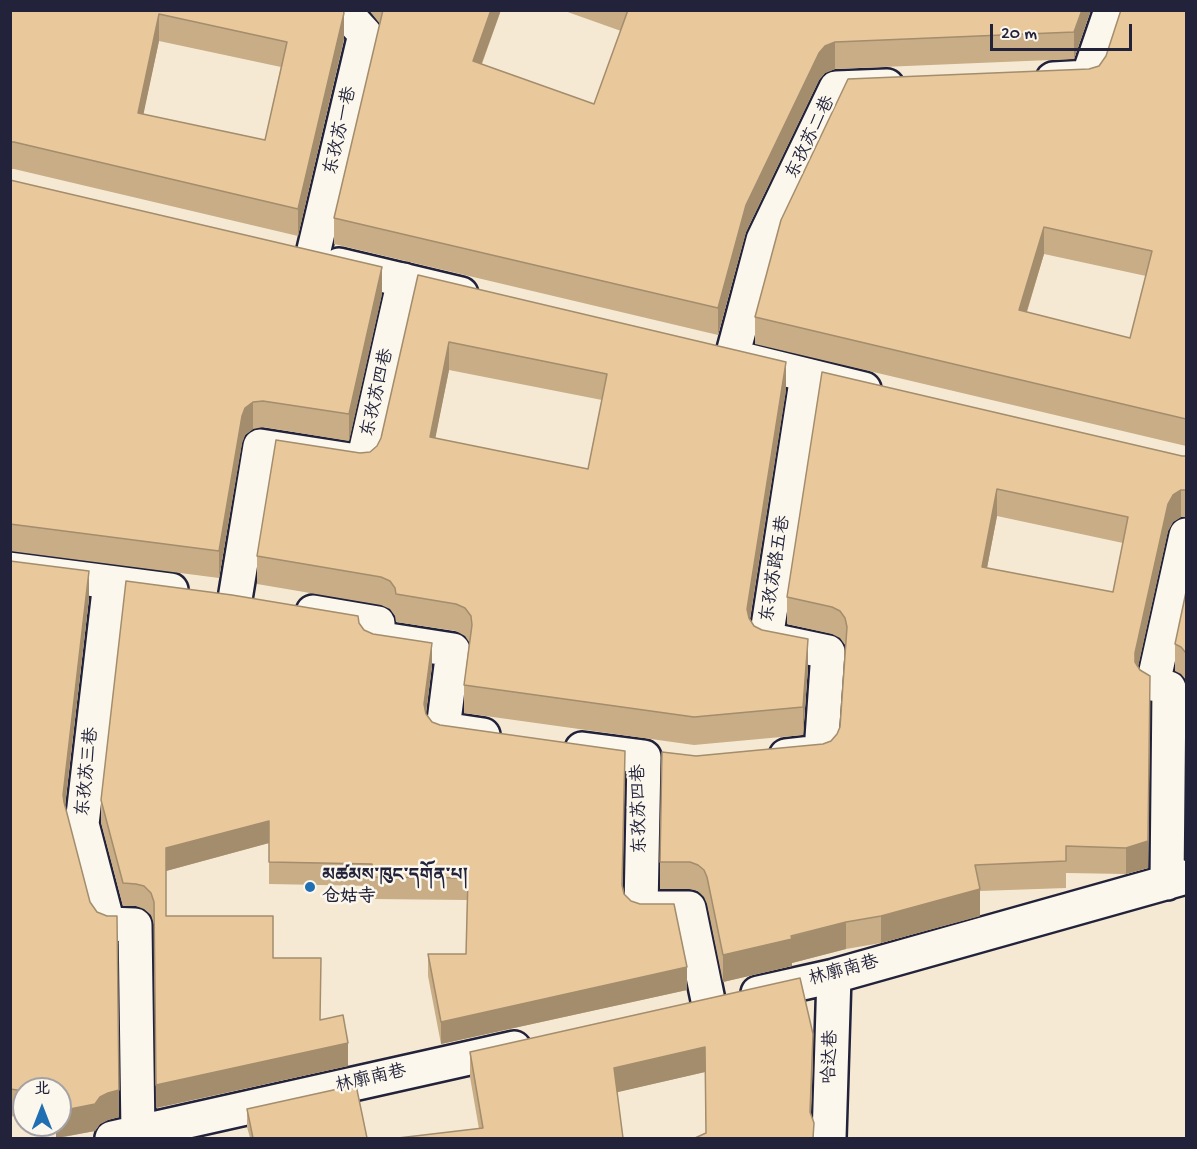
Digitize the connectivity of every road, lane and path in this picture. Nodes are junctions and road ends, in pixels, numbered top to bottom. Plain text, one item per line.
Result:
1 (343, 10) edge
2 (1111, 10) edge
3 (1020, 80) edge
4 (917, 85) edge
5 (404, 280) junction
6 (495, 302) edge
7 (698, 349) edge
8 (732, 357) junction
9 (807, 375) junction
10 (887, 394) edge
11 (1186, 535) edge
12 (10, 569) edge
13 (110, 582) junction
14 (235, 599) junction
15 (517, 740) edge
16 (552, 744) edge
17 (752, 759) edge
18 (1177, 880) edge
19 (834, 976) junction
20 (142, 993) dead end
21 (697, 1007) joint
22 (546, 1041) edge
23 (129, 1126) edge
24 (829, 1138) edge

1 - 5 street, 东孜苏一巷
2 - 3 street
4 - 8 street, 东孜苏二巷
5 - 6 street
5 - 14 street, 东孜苏四巷
7 - 8 street
8 - 9 street
9 - 10 street
9 - 17 street, 东孜苏路五巷
11 - 18 street
12 - 13 street
13 - 14 street
13 - 23 street, 东孜苏三巷
14 - 15 street
16 - 21 street, 东孜苏四巷
18 - 19 street, 林廓南巷
19 - 21 street, 林廓南巷
19 - 24 street, 哈达巷
20 - 23 street
22 - 23 street, 林廓南巷

